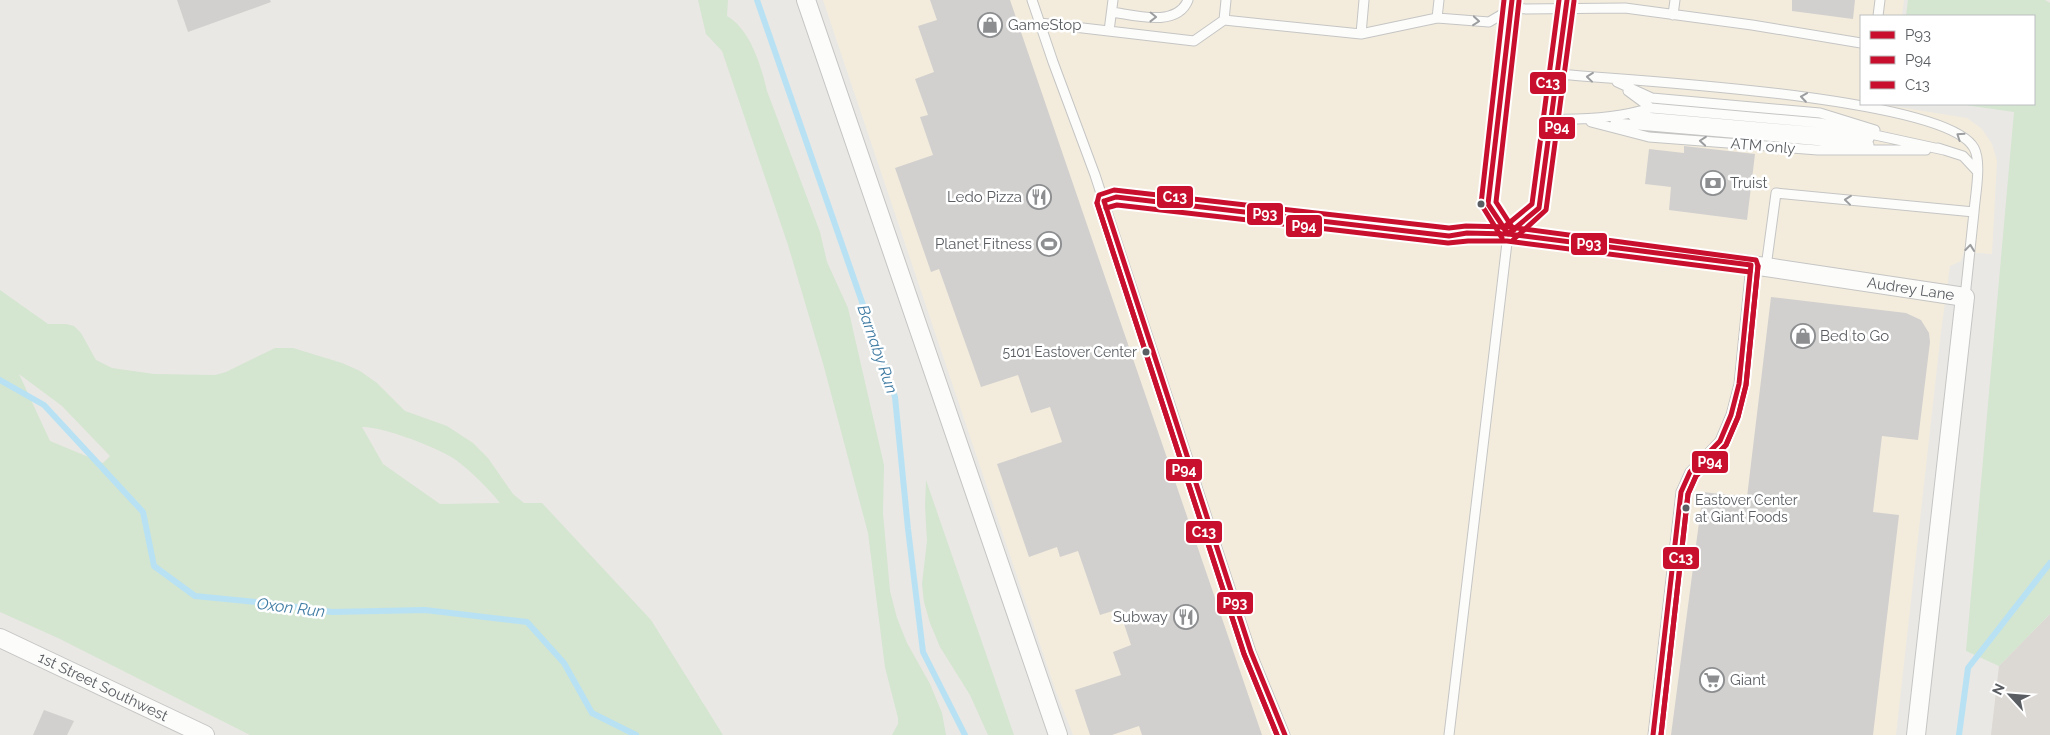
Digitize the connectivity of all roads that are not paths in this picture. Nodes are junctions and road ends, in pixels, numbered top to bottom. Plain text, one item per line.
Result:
1 (806, 0) edge
2 (1032, 0) edge
3 (1113, 0) edge
4 (1188, 0) edge
5 (1226, 0) edge
6 (1364, 0) edge
7 (1439, 0) edge
8 (1675, 0) edge
9 (1880, 0) edge
10 (1508, 3) edge
11 (1626, 4) edge
12 (1567, 5) edge
13 (1112, 12) junction
14 (1673, 15) junction
15 (1878, 15) edge
16 (1437, 18) junction
17 (1224, 20) junction
18 (1040, 23) junction
19 (1109, 31) junction
20 (1360, 34) junction
21 (1860, 43) edge
22 (1557, 74) junction
23 (1612, 80) junction
24 (1651, 108) junction
25 (1628, 115) junction
26 (1551, 119) junction
27 (1584, 120) junction
28 (1944, 150) junction
29 (1977, 172) junction
30 (1104, 201) junction
31 (1974, 212) junction
32 (1508, 234) junction
33 (1758, 266) junction
34 (1965, 297) junction
35 (0, 638) edge
36 (205, 735) edge
37 (1058, 735) edge
38 (1285, 735) edge
39 (1449, 735) edge
40 (1653, 735) edge
41 (1916, 735) edge

1 - 37 street
2 - 18 lane
3 - 13 lane
13 -> 4 lane
5 - 17 lane
6 - 20 lane
7 - 16 lane
8 - 14 lane
9 - 15 lane
10 - 12 lane
16 -> 10 lane
10 - 32 street
11 - 12 lane
11 - 14 lane
12 - 22 street
13 - 19 lane
14 - 21 lane
16 - 20 lane
17 - 19 lane
17 - 20 lane
18 - 19 lane
18 - 30 lane
23 -> 22 lane
22 - 26 street
23 - 24 lane
23 - 28 lane
29 -> 23 lane
24 - 25 lane
24 - 28 lane
25 - 27 lane
25 - 28 lane
26 - 27 lane
26 - 32 street
28 -> 27 lane
28 - 29 lane
29 - 31 lane
30 - 32 lane
30 - 38 lane
31 -> 33 lane
34 -> 31 lane
32 - 33 street, Audrey Lane
32 - 39 lane
33 - 34 street, Audrey Lane
33 - 40 lane
34 - 41 street, Audrey Lane
35 - 36 street, 1st Street Southwest

